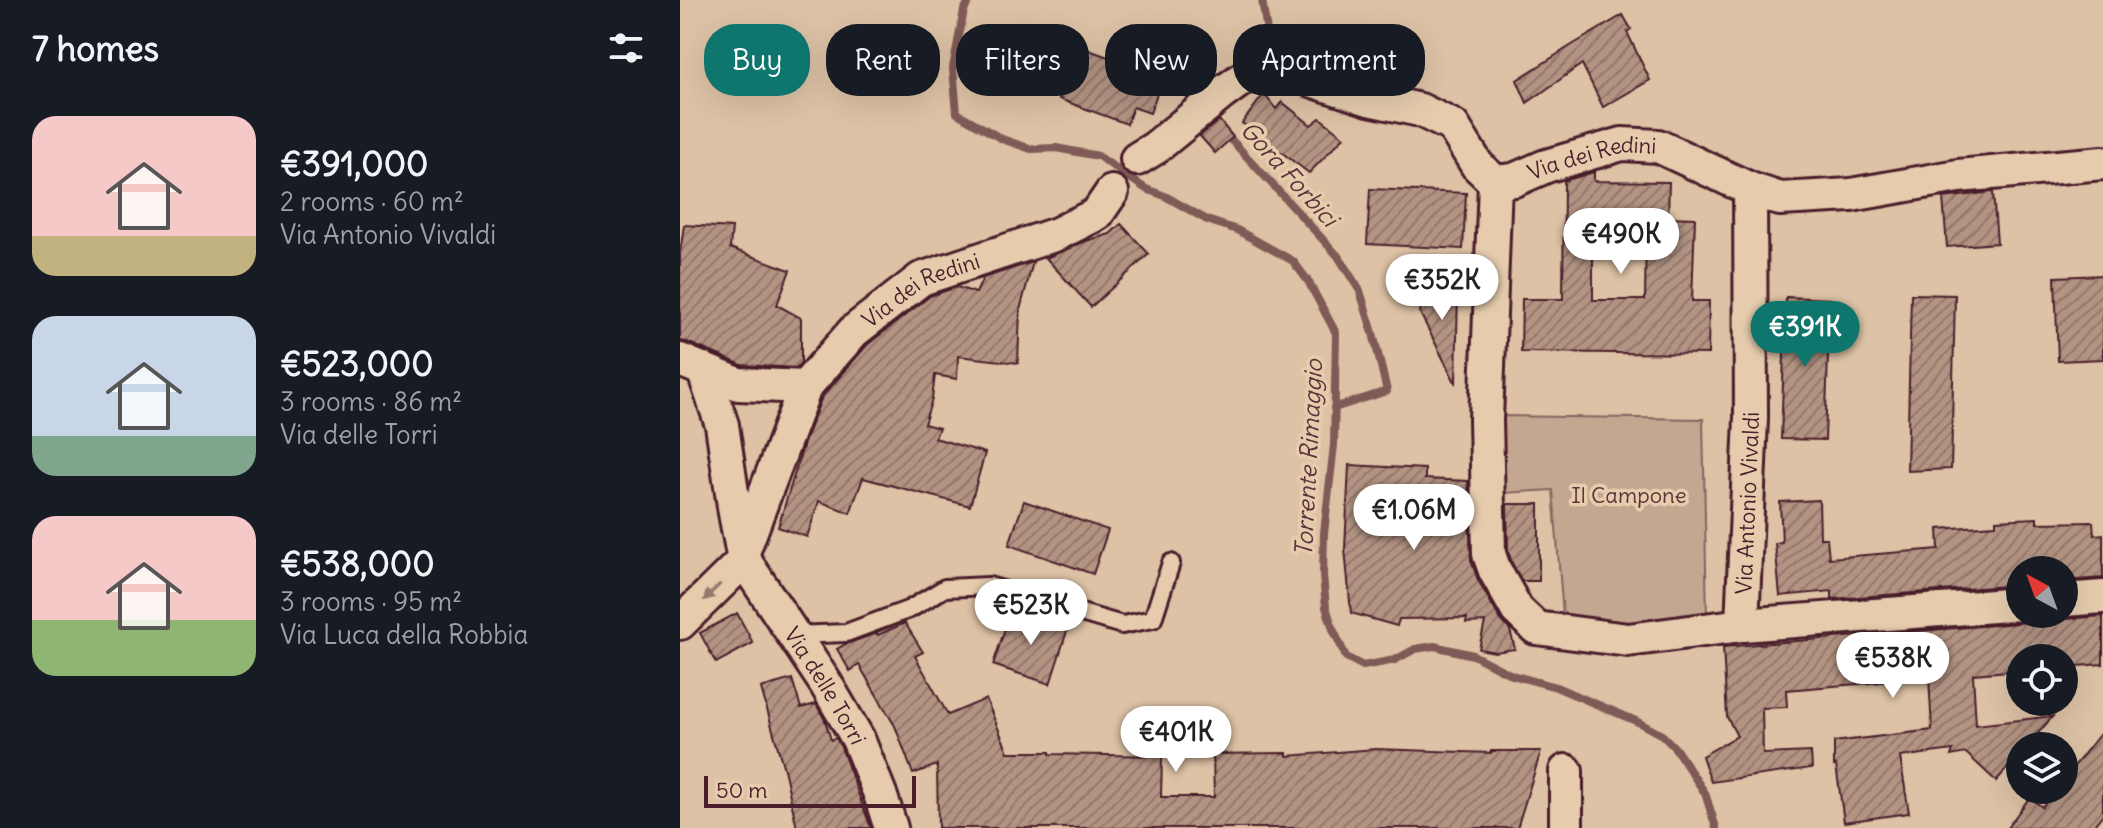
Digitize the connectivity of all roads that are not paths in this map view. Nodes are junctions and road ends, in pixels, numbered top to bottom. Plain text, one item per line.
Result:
1 (1137, 159) dead end
2 (2103, 163) edge
3 (1495, 182) junction
4 (1750, 189) junction
5 (1112, 192) dead end
6 (691, 364) edge
7 (805, 387) junction
8 (744, 556) junction
9 (1171, 563) dead end
10 (2103, 597) edge
11 (2078, 599) edge
12 (2006, 605) edge
13 (680, 623) edge
14 (1742, 625) junction
15 (794, 635) junction
16 (1566, 771) dead end
17 (891, 828) edge
18 (1566, 828) edge

1 - 3 street, Via dei Redini
2 - 4 street, Via dei Redini
3 - 4 street, Via dei Redini
3 - 14 street
4 - 14 street, Via Antonio Vivaldi
5 - 7 street, Via dei Redini
6 - 7 street
6 - 8 street, Via delle Torri
7 - 8 street
8 -> 13 street
8 - 15 street, Via delle Torri
9 - 15 lane
10 - 11 street
12 - 14 street
15 - 17 street, Via delle Torri
16 - 18 street

